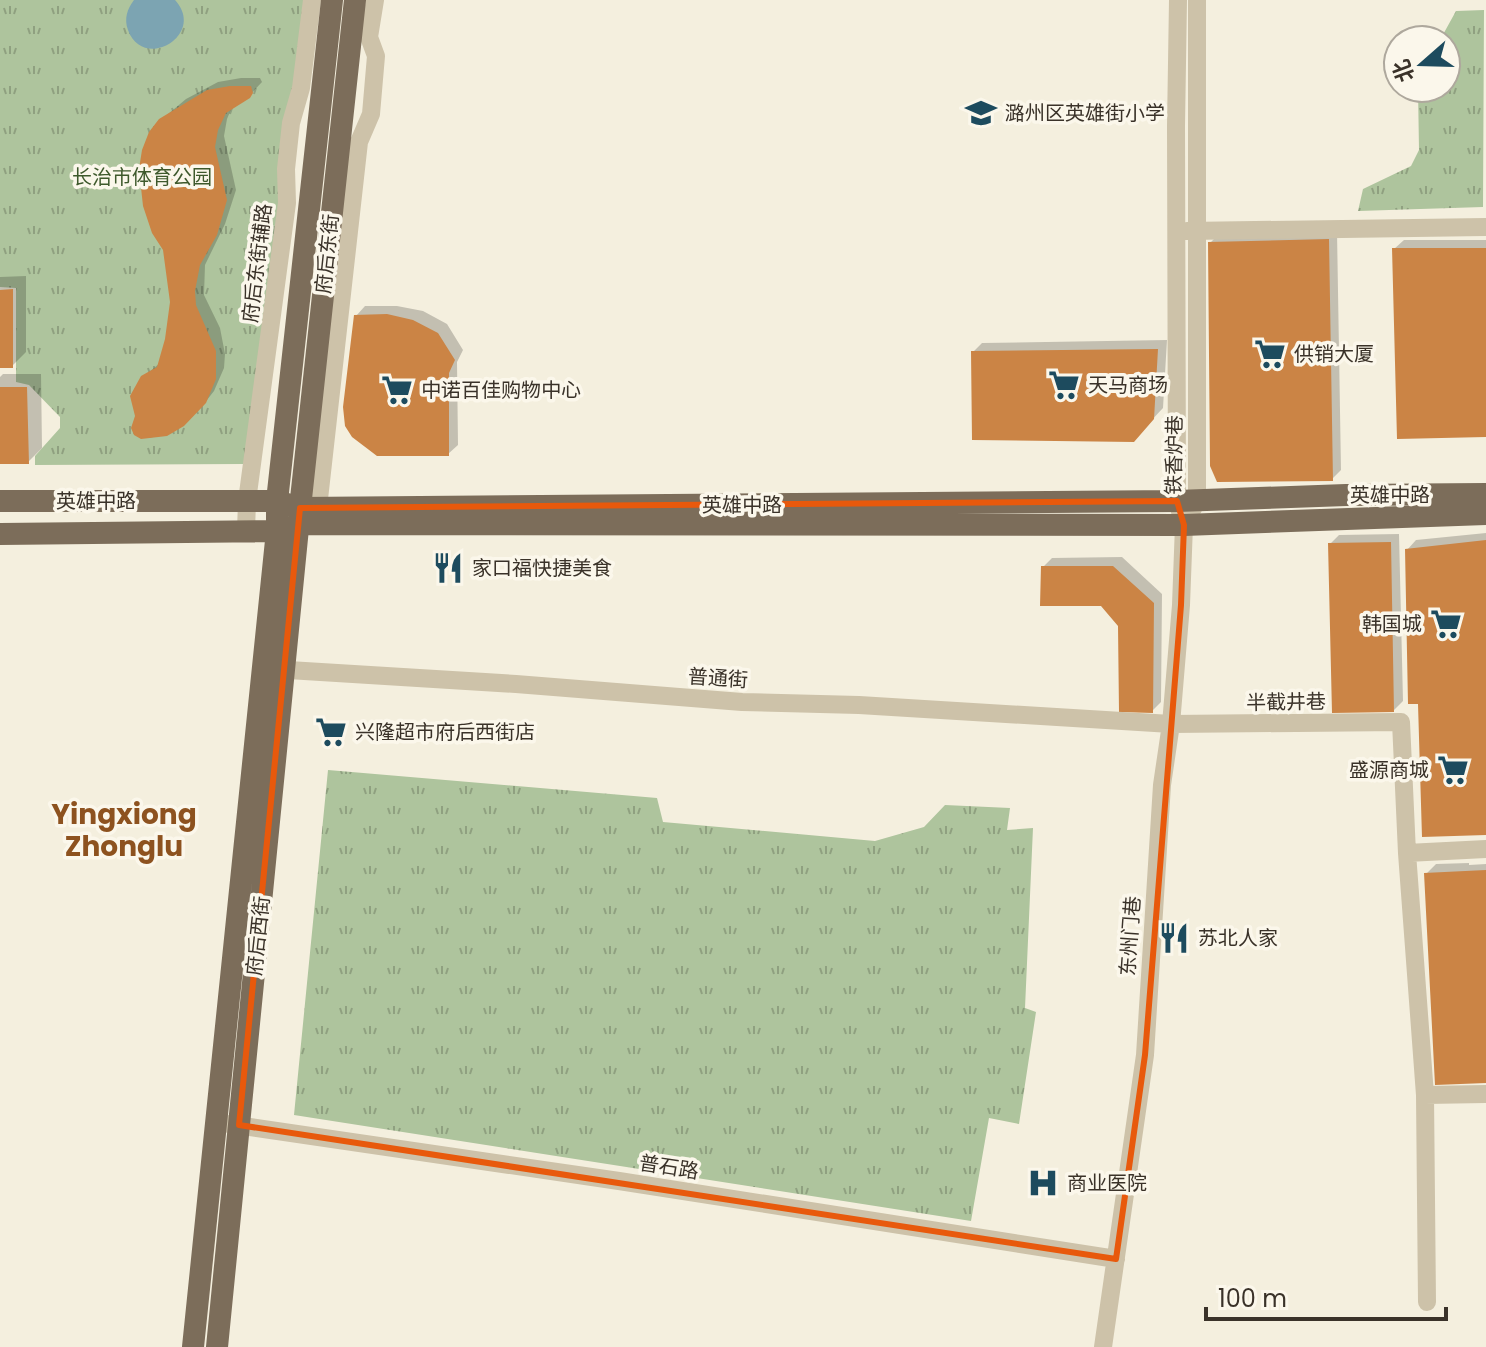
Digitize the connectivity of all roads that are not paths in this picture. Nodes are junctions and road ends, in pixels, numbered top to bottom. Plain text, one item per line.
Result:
1 (312, 0) edge
2 (332, 0) edge
3 (355, 0) edge
4 (375, 0) edge
5 (1178, 0) edge
6 (1197, 0) edge
7 (1486, 227) edge
8 (1176, 229) junction
9 (1196, 233) junction
10 (1486, 494) edge
11 (0, 501) edge
12 (247, 501) junction
13 (277, 501) junction
14 (1187, 501) junction
15 (306, 513) junction
16 (1486, 514) edge
17 (1184, 525) junction
18 (246, 531) junction
19 (277, 531) junction
20 (0, 534) edge
21 (261, 668) junction
22 (285, 669) junction
23 (1171, 724) junction
24 (1486, 849) edge
25 (1407, 853) junction
26 (1486, 1094) edge
27 (1425, 1095) junction
28 (216, 1123) junction
29 (239, 1125) junction
30 (1116, 1259) junction
31 (1427, 1302) dead end
32 (193, 1347) edge
33 (217, 1347) edge
34 (1103, 1347) edge

1 - 12 street, 府后东街辅路
2 - 13 main road, 府后东街
3 - 15 main road, 府后东街
4 - 15 street
5 - 8 street, 铁香炉巷
6 - 9 street, 铁香炉巷
7 - 9 street
8 - 9 street
8 - 14 street, 铁香炉巷
9 - 14 street, 铁香炉巷
10 - 14 main road, 英雄中路
11 - 12 main road, 英雄中路
12 - 13 main road, 英雄中路
12 - 18 street, 府后东街辅路
13 - 15 main road, 英雄中路
13 - 19 main road, 府后东街
14 - 15 main road, 英雄中路
14 - 17 street, 铁香炉巷
15 - 17 main road, 英雄中路
15 - 19 main road, 英雄中路
15 - 22 main road, 府后西街
16 - 17 main road, 英雄中路
17 - 23 street, 东州门巷
18 - 19 main road, 英雄中路
18 - 20 main road, 英雄中路
19 - 21 main road, 府后西街
21 - 22 street, 普通街
21 - 28 main road, 府后西街
22 - 23 street, 普通街
22 - 29 main road, 府后西街
23 - 25 street, 半截井巷
23 - 30 street, 东州门巷
24 - 25 street
25 - 27 street
26 - 27 street
27 - 31 street
28 - 29 street, 普石路
28 - 32 main road, 府后西街
29 - 30 street, 普石路
29 - 33 main road, 府后西街
30 - 34 street, 东州门巷

